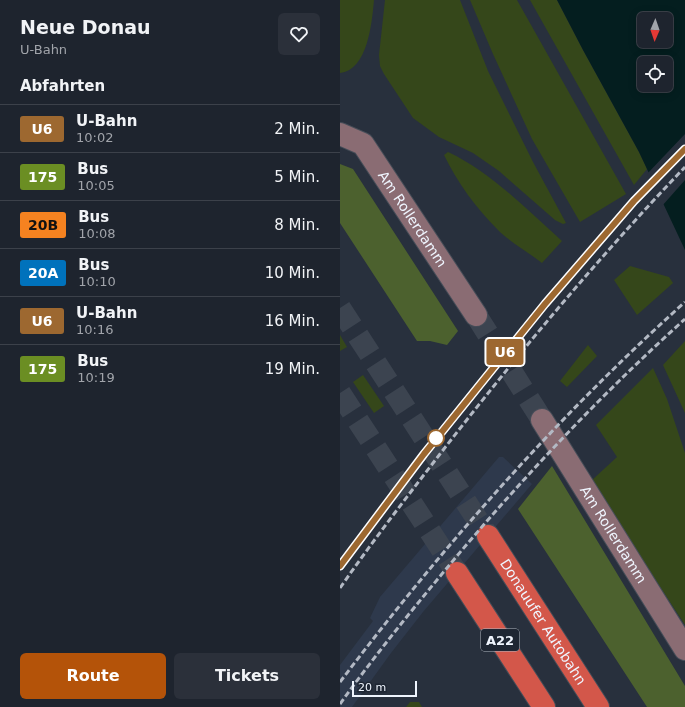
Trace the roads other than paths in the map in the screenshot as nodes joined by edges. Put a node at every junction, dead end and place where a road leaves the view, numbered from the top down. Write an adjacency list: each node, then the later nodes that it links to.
1 (340, 134): 2 (street, Am Rollerdamm)
2 (476, 315)
3 (542, 420): 6 (street, Am Rollerdamm)
4 (488, 536): 8 (highway, Donauufer Autobahn)
5 (457, 573): 7 (highway, A22)
6 (685, 650)
7 (544, 707)
8 (598, 707)

